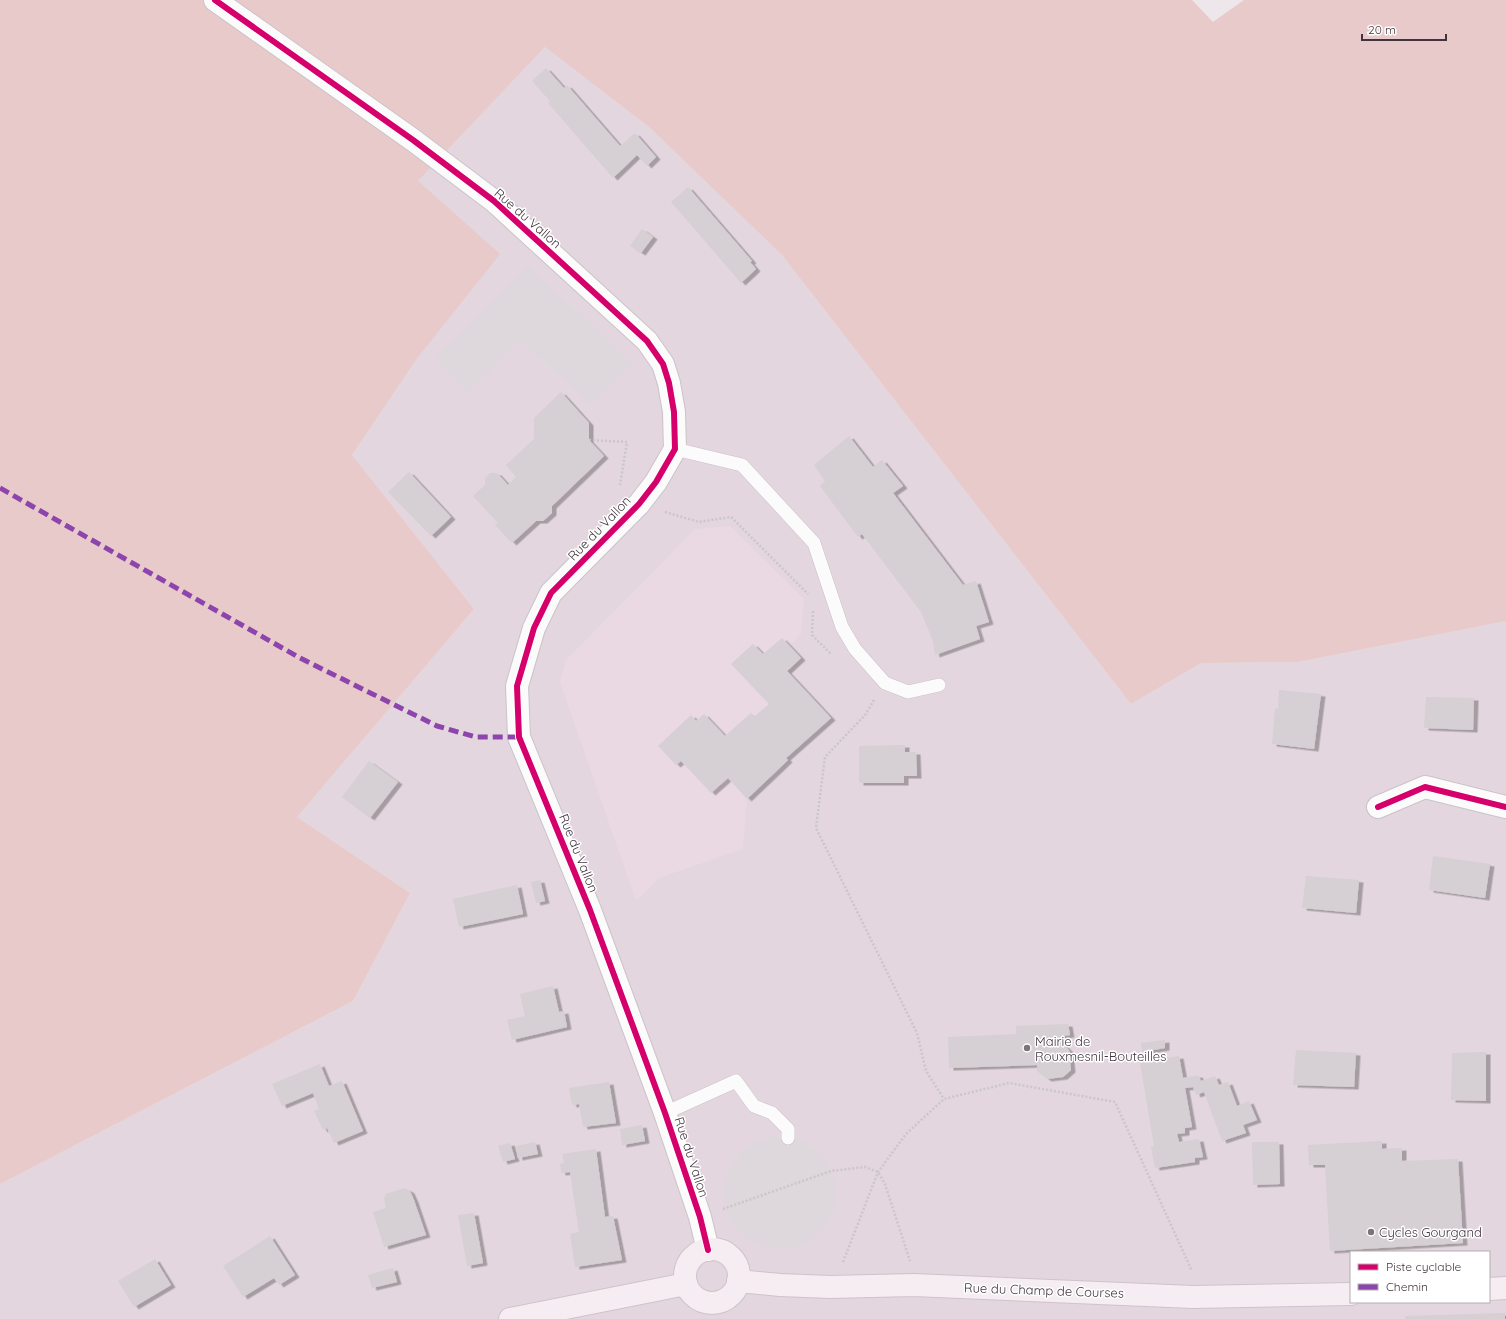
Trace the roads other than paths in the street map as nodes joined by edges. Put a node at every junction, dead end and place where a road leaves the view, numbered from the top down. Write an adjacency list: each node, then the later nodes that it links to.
1 (215, 0): 2 (street, Rue du Vallon)
2 (675, 449): 3 (lane); 6 (street, Rue du Vallon)
3 (939, 685)
4 (1378, 807): 5 (street)
5 (1506, 807)
6 (665, 1113): 7 (lane); 8 (street, Rue du Vallon)
7 (788, 1138)
8 (708, 1250): 9 (main road); 10 (main road)
9 (738, 1281): 10 (main road); 13 (main road, Rue du Champ de Courses)
10 (686, 1284): 14 (main road)
11 (1506, 1288): 12 (main road)
12 (1490, 1289)
13 (1350, 1294)
14 (522, 1317)

